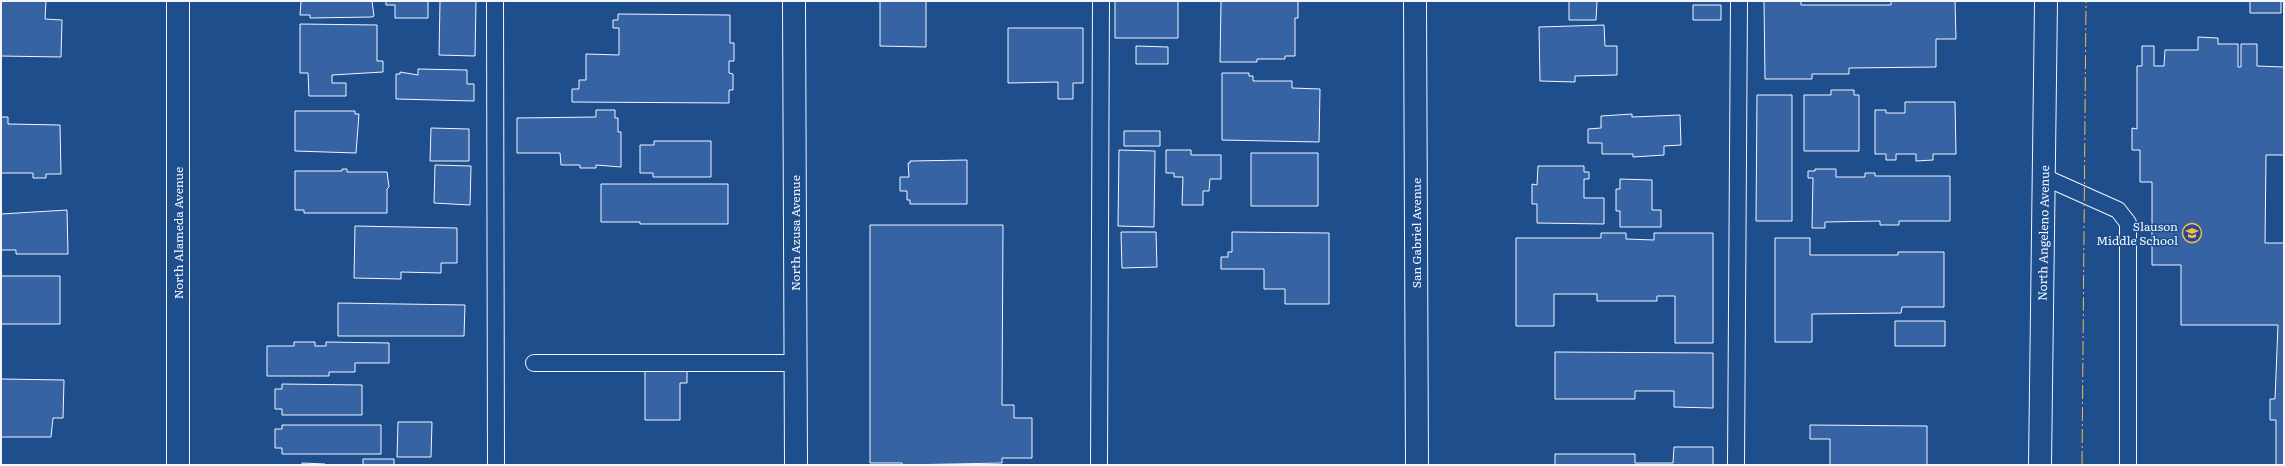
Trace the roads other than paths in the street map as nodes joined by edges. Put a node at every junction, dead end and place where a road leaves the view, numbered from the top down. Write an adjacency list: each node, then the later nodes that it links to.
1 (178, 1): 11 (street, North Alameda Avenue)
2 (495, 1): 12 (lane)
3 (794, 1): 10 (street, North Azusa Avenue)
4 (1101, 1): 14 (lane)
5 (1415, 1): 15 (street, San Gabriel Avenue)
6 (1738, 1): 16 (lane)
7 (2046, 1): 8 (street, North Angeleno Avenue)
8 (2044, 177): 17 (street, North Angeleno Avenue); 18 (lane)
9 (534, 363): 10 (lane)
10 (796, 363): 13 (street, North Azusa Avenue)
11 (178, 465)
12 (496, 465)
13 (796, 465)
14 (1099, 465)
15 (1417, 465)
16 (1736, 465)
17 (2040, 465)
18 (2128, 465)

